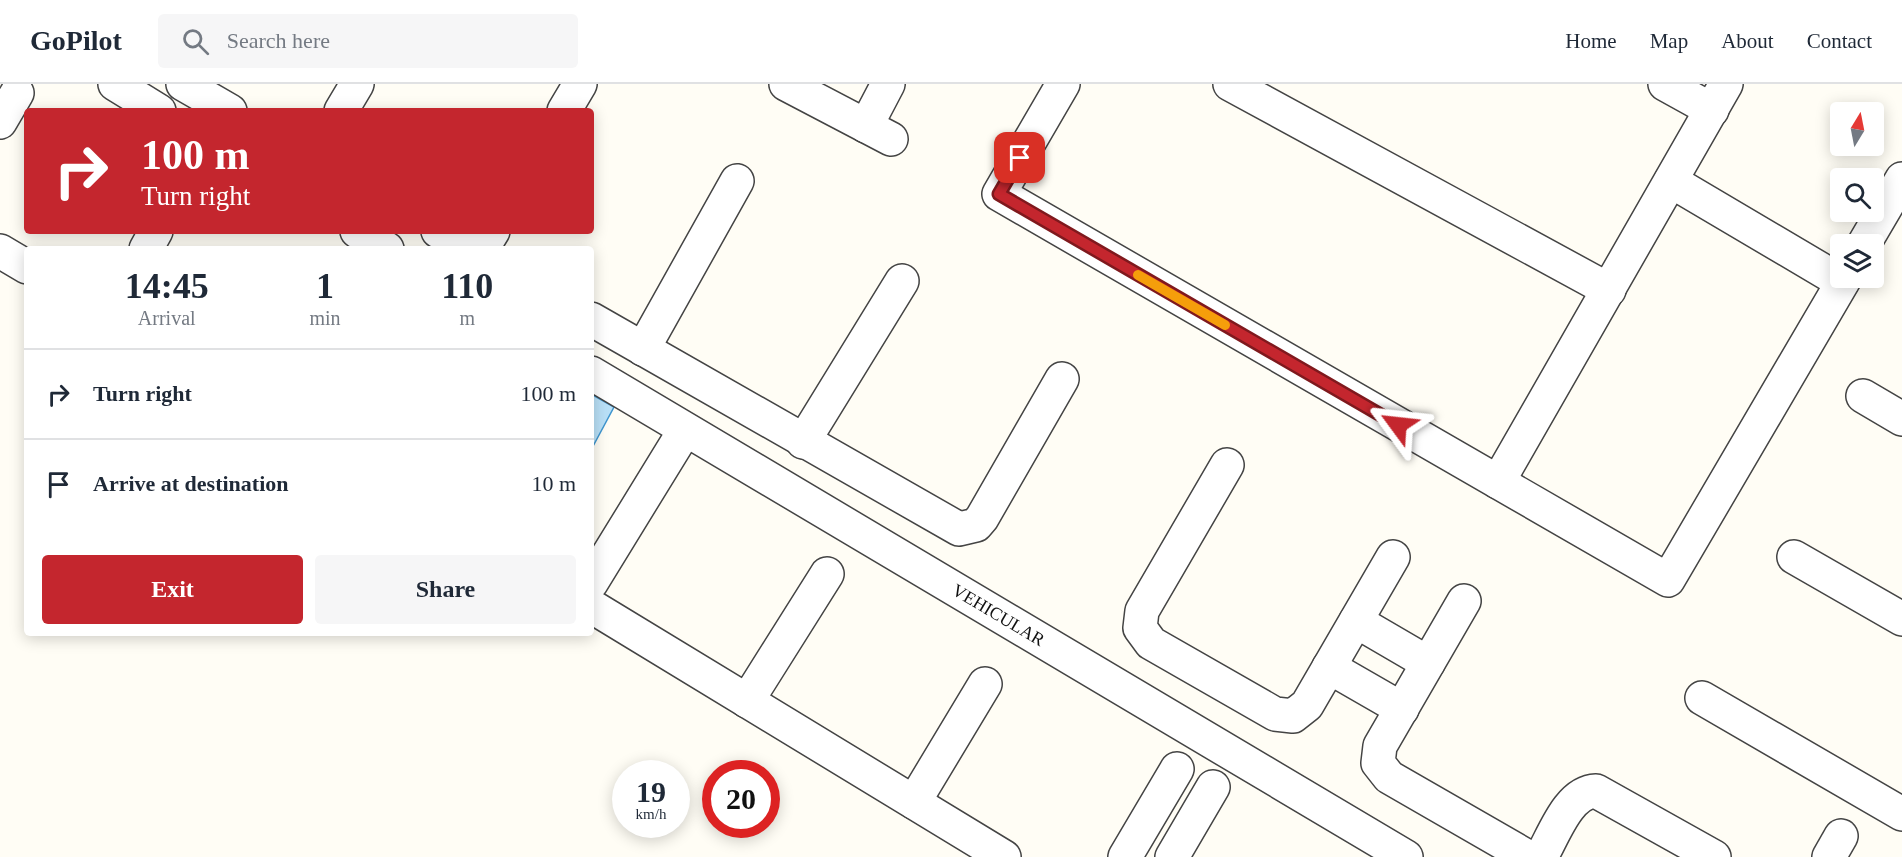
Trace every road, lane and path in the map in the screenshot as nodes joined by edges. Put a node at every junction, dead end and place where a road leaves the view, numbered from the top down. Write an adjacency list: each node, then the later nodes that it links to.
1 (115, 84): 12 (street)
2 (183, 84): 13 (street)
3 (357, 84): 14 (street)
4 (580, 84): 15 (street)
5 (786, 84): 6 (street)
6 (888, 84)
7 (1064, 84): 40 (street)
8 (1230, 84): 30 (street)
9 (1665, 84): 11 (street)
10 (17, 93): 16 (street)
11 (1719, 97): 19 (street)
12 (154, 108)
13 (225, 108)
14 (343, 108)
15 (566, 108)
16 (0, 122)
17 (1902, 179): 22 (street)
18 (737, 181): 32 (street)
19 (1671, 181): 27 (street); 30 (street)
20 (362, 234): 23 (street)
21 (443, 234): 24 (street)
22 (1870, 234)
23 (382, 246)
24 (464, 246)
25 (0, 251): 26 (street)
26 (24, 265)
27 (1830, 273)
28 (902, 281): 38 (street)
29 (1838, 288): 40 (street)
30 (1608, 290): 40 (street)
31 (594, 321): 32 (street)
32 (643, 349): 38 (street)
33 (594, 375): 37 (street, VEHICULAR)
34 (1062, 379): 38 (street)
35 (1863, 396): 36 (street)
36 (1902, 419)
37 (685, 430): 44 (street); 62 (street, VEHICULAR)
38 (803, 442)
39 (1227, 465): 50 (street)
40 (1498, 482)
41 (1393, 557): 48 (street)
42 (1794, 557): 47 (street)
43 (827, 574): 53 (street)
44 (594, 578)
45 (1464, 601): 49 (street)
46 (594, 608): 53 (street)
47 (1902, 619)
48 (1356, 621): 49 (street); 50 (street)
49 (1428, 663): 54 (street)
50 (1329, 667): 54 (street)
51 (985, 684): 57 (street)
52 (1702, 698): 58 (street)
53 (747, 700): 57 (street)
54 (1402, 709): 63 (street)
55 (1177, 769): 60 (street)
56 (1213, 787): 61 (street)
57 (914, 802): 59 (street)
58 (1902, 814)
59 (1004, 857)
60 (1125, 857)
61 (1172, 857)
62 (1406, 857)
63 (1528, 857)
64 (1541, 857): 65 (street)
65 (1714, 857)

